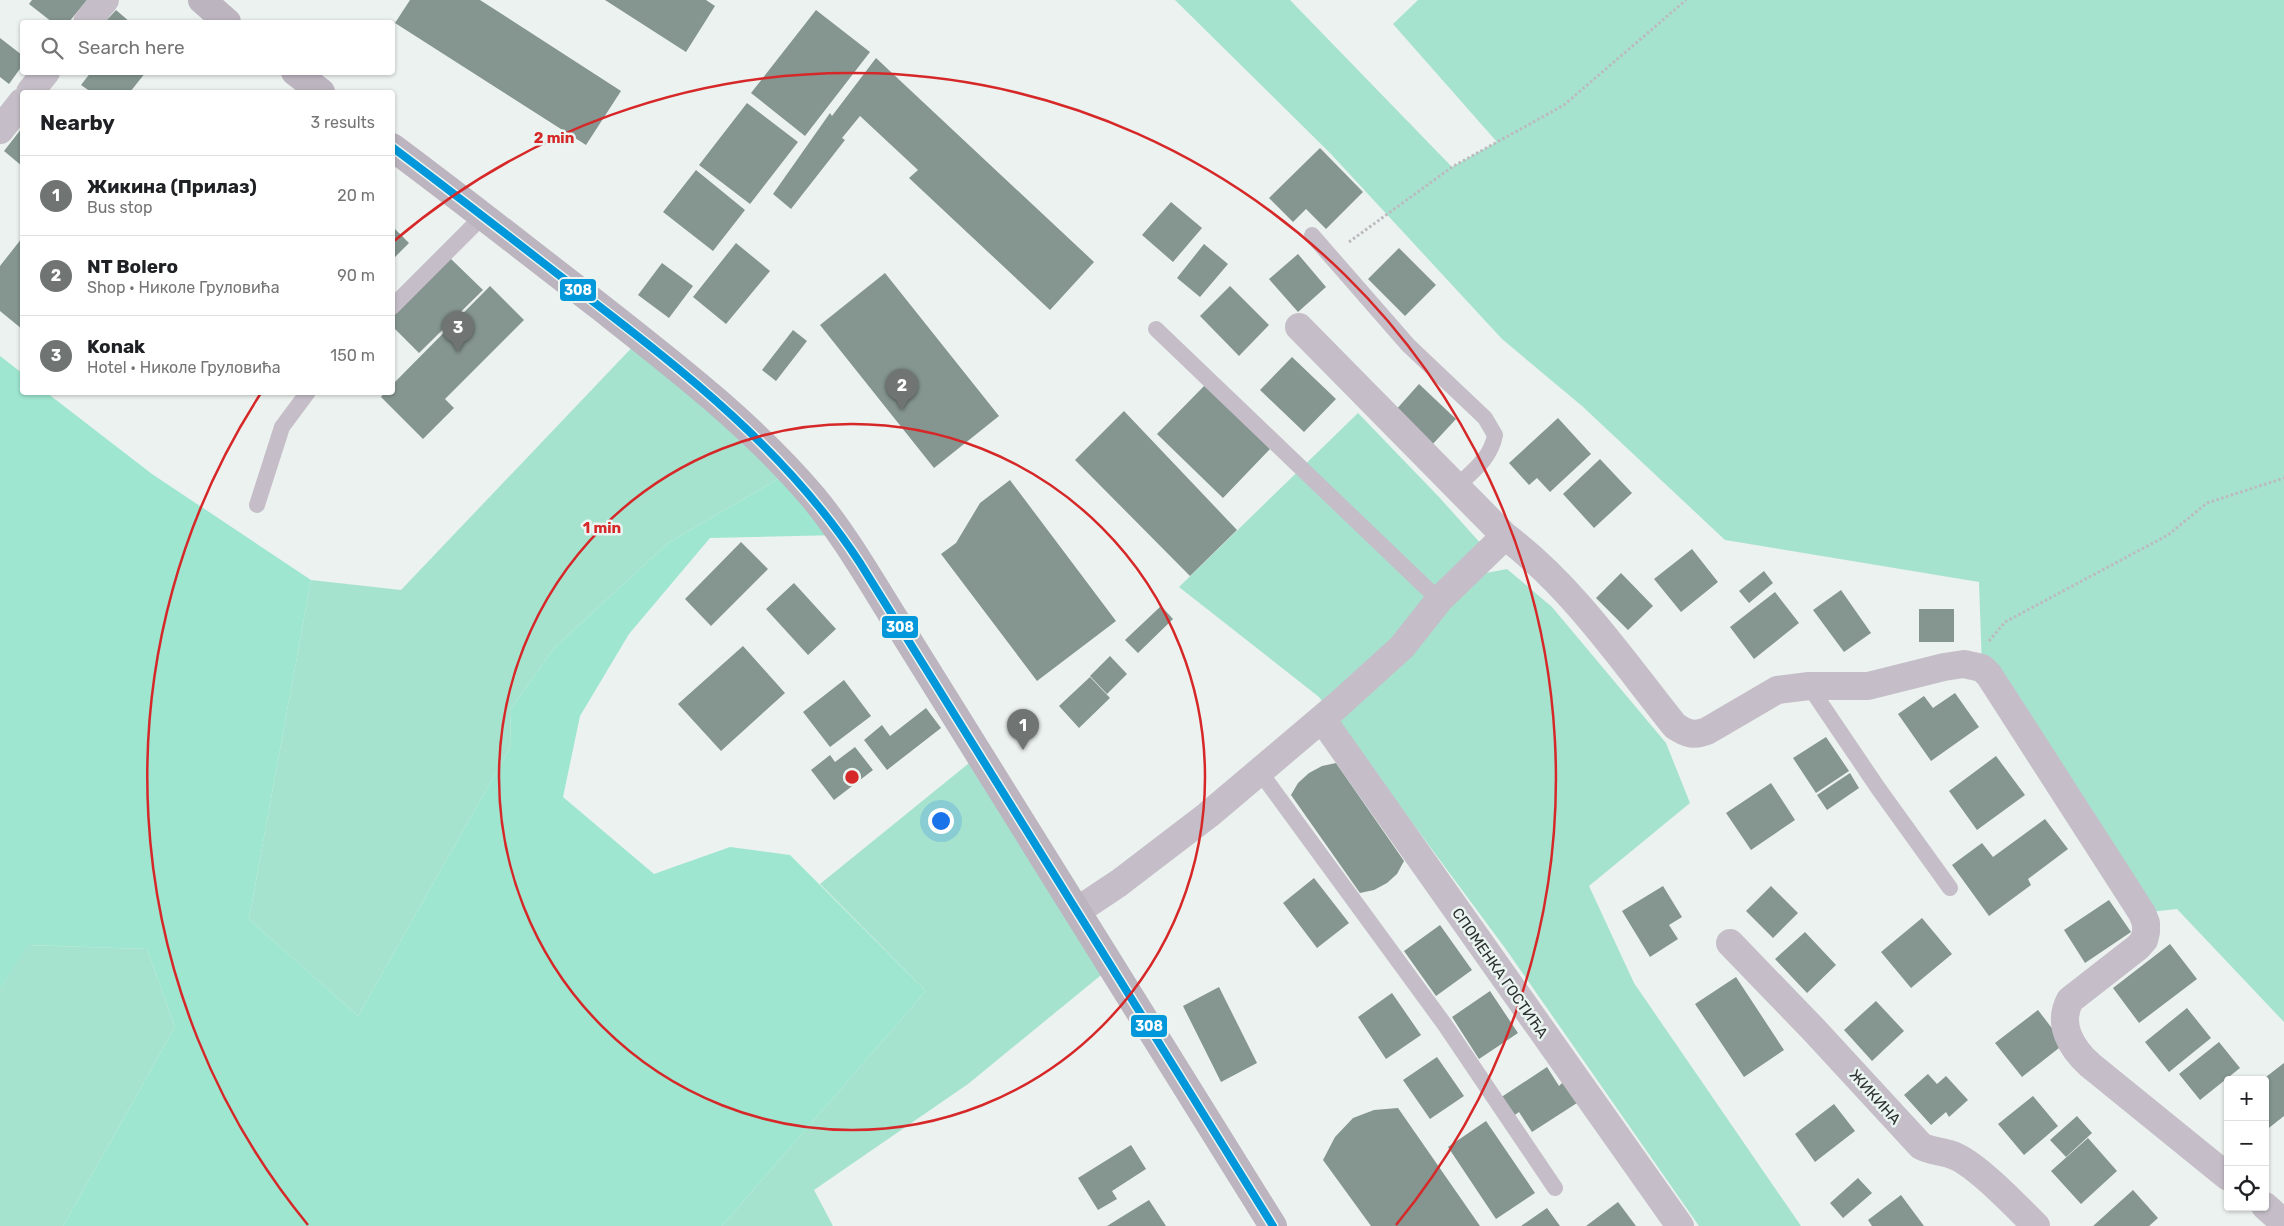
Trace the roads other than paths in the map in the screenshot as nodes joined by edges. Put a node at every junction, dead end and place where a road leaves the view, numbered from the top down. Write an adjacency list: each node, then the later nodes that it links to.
1 (105, 0): 3 (street)
2 (202, 0): 4 (street)
3 (89, 20)
4 (225, 20)
5 (44, 75): 7 (street)
6 (299, 75): 8 (street)
7 (32, 90)
8 (318, 90)
9 (20, 105): 10 (street)
10 (0, 130)
11 (395, 149): 12 (street)
12 (483, 216): 14 (lane); 26 (street)
13 (1312, 235): 18 (lane)
14 (395, 304)
15 (1299, 327): 18 (street)
16 (1156, 330): 21 (lane)
17 (306, 395): 19 (lane)
18 (1456, 487): 20 (street)
19 (257, 505)
20 (1505, 536): 21 (street); 22 (street)
21 (1439, 600): 23 (street)
22 (1809, 686): 25 (lane); 28 (street)
23 (1322, 719): 24 (street); 33 (street, СПОМЕНКА ГОСТИЋА)
24 (1260, 772): 26 (street); 29 (lane)
25 (1950, 888)
26 (1078, 911): 32 (street)
27 (1730, 943): 34 (street, ЖИКИНА)
28 (2224, 1174)
29 (1555, 1188)
30 (2269, 1210): 31 (street)
31 (2284, 1223)
32 (1273, 1226)
33 (1680, 1226)
34 (2036, 1226)

